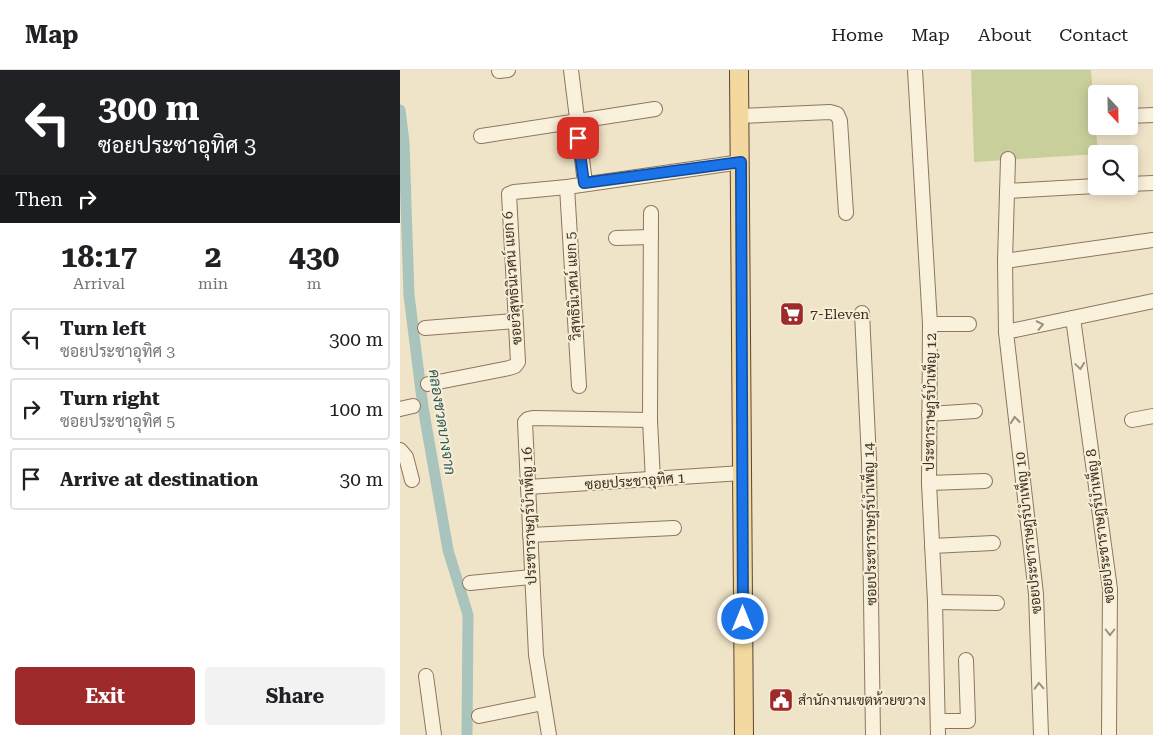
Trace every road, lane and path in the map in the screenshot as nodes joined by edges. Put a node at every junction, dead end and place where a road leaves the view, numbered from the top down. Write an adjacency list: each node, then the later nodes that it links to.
1 (571, 70): 8 (street)
2 (739, 70): 6 (main road)
3 (915, 70): 28 (street, ประชาราษฎร์บำเพ็ญ 12)
4 (655, 109): 8 (street)
5 (1153, 115): 7 (street)
6 (740, 116): 11 (main road); 19 (street)
7 (1138, 116)
8 (576, 123): 9 (street); 12 (street)
9 (481, 136)
10 (1008, 159): 17 (street, ซอยประชาราษฎร์บำเพ็ญ 10)
11 (741, 162): 12 (street); 40 (main road)
12 (584, 183): 16 (street)
13 (1153, 183): 14 (street)
14 (1138, 184)
15 (1088, 186): 17 (street)
16 (567, 187): 27 (street, ซอยวิสุทธินิเวศน์ แยก 6); 33 (street, วิสุทธินิเวศน์ แยก 5)
17 (1007, 191): 23 (street, ซอยประชาราษฎร์บำเพ็ญ 10)
18 (651, 213): 20 (street)
19 (846, 213)
20 (651, 237): 21 (street); 37 (street)
21 (616, 238)
22 (1153, 240): 23 (street)
23 (1004, 261): 31 (street, ซอยประชาราษฎร์บำเพ็ญ 10)
24 (1153, 301): 26 (street)
25 (862, 313): 62 (street, ซอยประชาราษฎร์บำเพ็ญ 14)
26 (1073, 318): 31 (street, one-way to 26); 64 (street, ซอยประชาราษฎร์บำเพ็ญ 8, one-way to 64)
27 (515, 322): 30 (street); 32 (street, ซอยวิสุทธินิเวศน์ แยก 6)
28 (930, 324): 29 (street); 35 (street, ประชาราษฎร์บำเพ็ญ 12)
29 (969, 324)
30 (426, 328)
31 (1006, 332): 63 (street, ซอยประชาราษฎร์บำเพ็ญ 10, one-way to 31)
32 (428, 384)
33 (579, 386)
34 (975, 411): 35 (street)
35 (930, 414): 44 (street, ประชาราษฎร์บำเพ็ญ 12)
36 (1153, 416): 38 (street)
37 (650, 420): 42 (street); 45 (street, ประชาราษฎร์บำเพ็ญ 16)
38 (1132, 420)
39 (400, 450): 41 (street)
40 (742, 473): 42 (street, ซอยประชาอุทิศ 1); 61 (main road)
41 (412, 480)
42 (653, 481): 45 (street, ซอยประชาอุทิศ 1)
43 (984, 481): 44 (street)
44 (929, 483): 49 (street, ประชาราษฎร์บำเพ็ญ 12)
45 (528, 488): 47 (street, ประชาราษฎร์บำเพ็ญ 16)
46 (674, 528): 47 (street)
47 (530, 535): 50 (street, ประชาราษฎร์บำเพ็ญ 16)
48 (993, 543): 49 (street)
49 (932, 546): 52 (street, ประชาราษฎร์บำเพ็ญ 12)
50 (531, 577): 51 (street); 56 (street, ประชาราษฎร์บำเพ็ญ 16)
51 (470, 583)
52 (935, 602): 53 (street); 58 (street, ประชาราษฎร์บำเพ็ญ 12)
53 (997, 604)
54 (966, 660): 58 (street)
55 (426, 676): 59 (street)
56 (543, 703): 57 (street); 60 (street, ประชาราษฎร์บำเพ็ญ 16)
57 (479, 716)
58 (938, 728)
59 (434, 735)
60 (549, 735)
61 (744, 735)
62 (873, 735)
63 (1041, 735)
64 (1109, 735)

